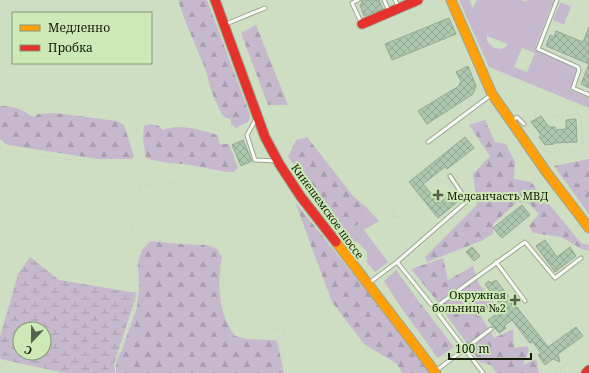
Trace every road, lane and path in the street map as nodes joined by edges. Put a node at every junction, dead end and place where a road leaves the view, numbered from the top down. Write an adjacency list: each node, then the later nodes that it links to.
1 (216, 0): 13 (main road, Кинешемское шоссе)
2 (358, 0): 12 (lane)
3 (384, 0): 10 (lane)
4 (418, 0): 8 (main road)
5 (451, 0): 16 (main road)
6 (557, 0): 11 (lane)
7 (562, 0): 11 (path)
8 (397, 4): 10 (main road)
9 (265, 8): 13 (lane)
10 (390, 12): 12 (main road)
11 (548, 21): 15 (lane)
12 (362, 24)
13 (224, 25): 18 (main road, Кинешемское шоссе)
14 (519, 40): 15 (path)
15 (538, 49): 17 (lane)
16 (492, 94): 19 (main road); 21 (lane)
17 (589, 95)
18 (257, 117): 23 (lane); 24 (main road, Кинешемское шоссе)
19 (510, 122): 20 (lane); 28 (main road)
20 (525, 124): 20 (path)
21 (428, 142)
22 (0, 150): 27 (path)
23 (255, 160): 24 (lane); 27 (path)
24 (278, 161): 36 (main road, Кинешемское шоссе)
25 (450, 176): 34 (lane)
26 (589, 178): 28 (path)
27 (140, 186): 45 (path); 46 (path)
28 (559, 189): 32 (main road)
29 (420, 195): 30 (path)
30 (415, 199): 31 (path); 31 (path)
31 (393, 216): 34 (path)
32 (589, 228)
33 (581, 258): 35 (lane)
34 (397, 262): 36 (lane); 38 (lane)
35 (496, 262): 37 (lane); 38 (lane)
36 (368, 284): 44 (main road, Кинешемское шоссе)
37 (525, 301)
38 (434, 308): 41 (lane)
39 (491, 329): 41 (lane)
40 (589, 345): 42 (path)
41 (465, 349): 44 (lane); 47 (lane)
42 (563, 367): 48 (path); 49 (path)
43 (589, 370): 50 (main road)
44 (436, 372)
45 (113, 373)
46 (281, 373)
47 (483, 373)
48 (556, 373)
49 (566, 373)
50 (586, 373)

